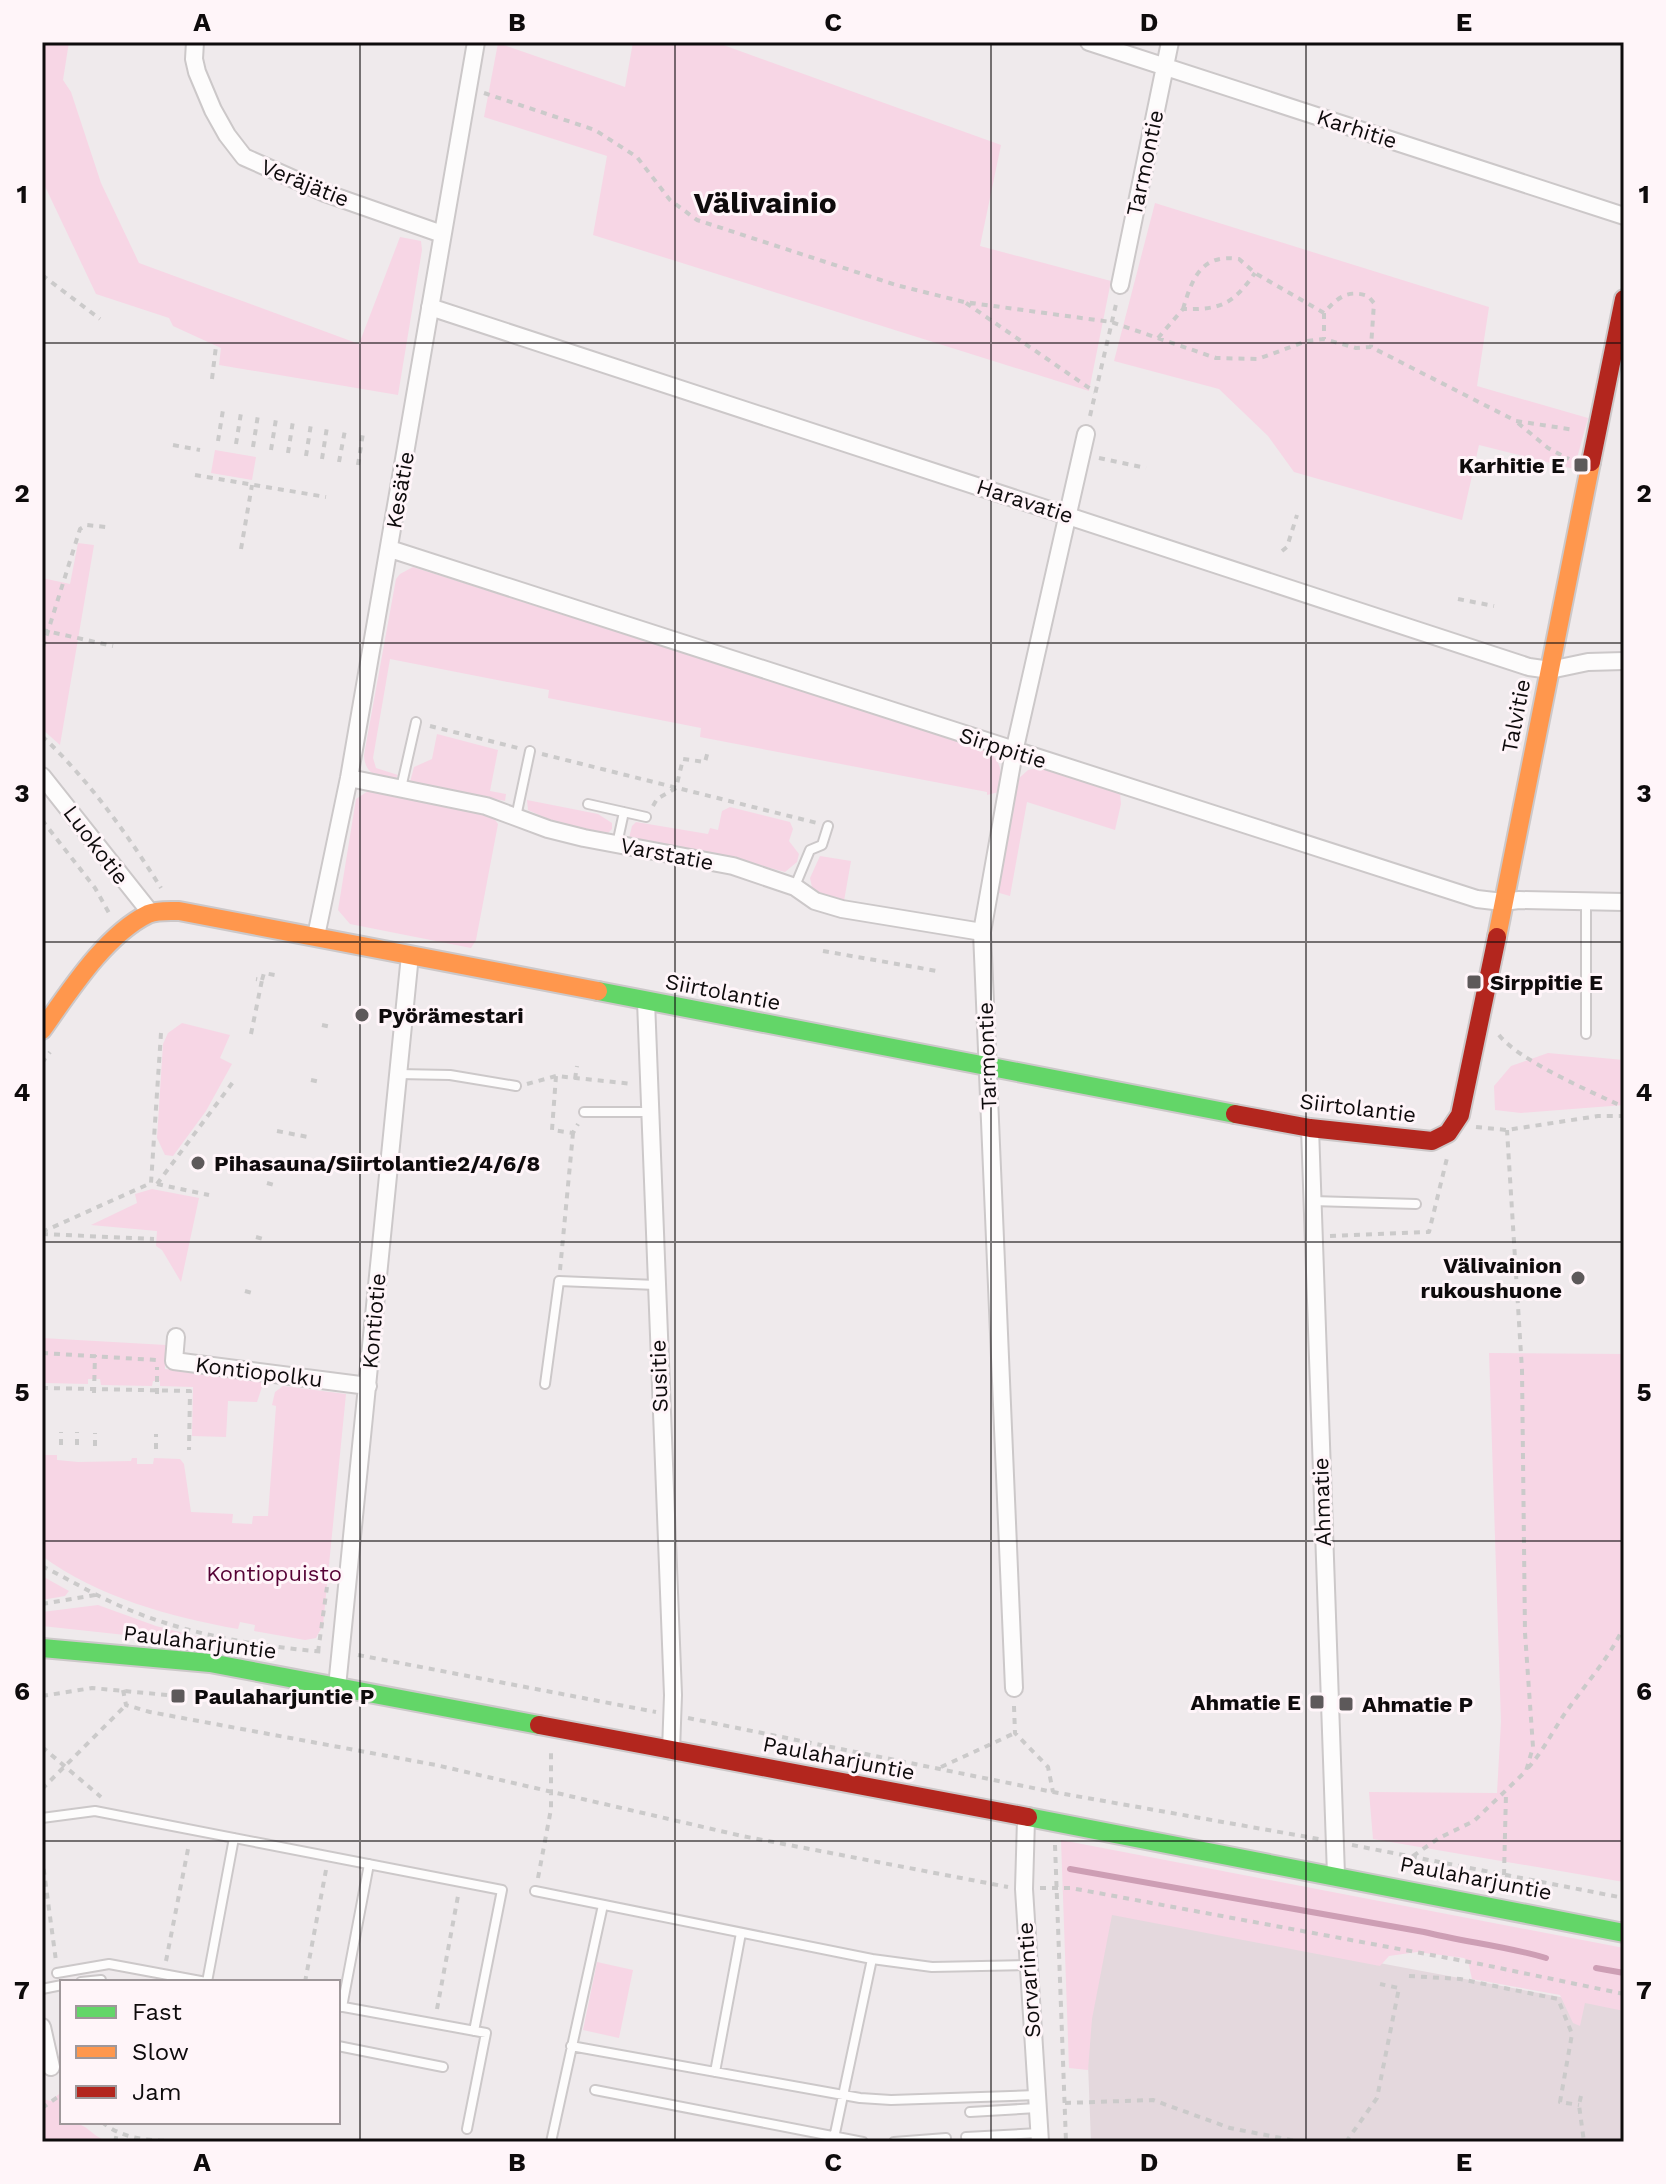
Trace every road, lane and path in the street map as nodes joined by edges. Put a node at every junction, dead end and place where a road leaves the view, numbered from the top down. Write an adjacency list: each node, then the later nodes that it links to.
1 (195, 42): 8 (street, Veräjätie)
2 (476, 42): 6 (street, Kesätie)
3 (1089, 42): 5 (street, Karhitie)
4 (1170, 42): 5 (street, Tarmontie)
5 (1165, 68): 7 (street, Karhitie); 11 (street, Tarmontie)
6 (468, 90): 8 (street, Kesätie); 13 (path)
7 (1624, 216)
8 (442, 234): 14 (street, Kesätie)
9 (1255, 273): 15 (path); 15 (path); 16 (path)
10 (42, 275): 17 (path)
11 (1120, 285): 18 (path)
12 (1624, 299): 23 (street, Talvitie)
13 (964, 302): 18 (path); 25 (path)
14 (430, 307): 55 (street, Haravatie); 59 (street, Kesätie)
15 (1183, 309): 19 (path)
16 (1324, 313): 20 (path); 22 (path)
17 (100, 319)
18 (1111, 322): 19 (path); 25 (path)
19 (1158, 338): 20 (path)
20 (1324, 339): 22 (path)
21 (216, 346): 24 (path)
22 (1371, 347): 31 (path)
23 (1616, 377): 34 (street, Talvitie)
24 (212, 379)
25 (1095, 392): 37 (path)
26 (223, 410): 38 (path)
27 (241, 413): 39 (path)
28 (258, 415): 41 (path)
29 (276, 419): 43 (path)
30 (293, 421): 44 (path)
31 (1516, 421): 34 (path); 51 (path)
32 (311, 424): 46 (path)
33 (327, 427): 47 (path)
34 (1599, 429): 51 (street, Talvitie)
35 (345, 430): 48 (path)
36 (363, 433): 49 (path)
37 (1086, 434): 45 (street, Tarmontie)
38 (218, 441)
39 (236, 444)
40 (173, 445): 42 (path)
41 (253, 447)
42 (200, 450)
43 (271, 450)
44 (288, 453)
45 (1081, 455): 50 (path); 55 (street, Tarmontie)
46 (306, 456)
47 (322, 459)
48 (339, 462)
49 (358, 465)
50 (1146, 468)
51 (1591, 468): 68 (street, Talvitie)
52 (195, 475): 53 (path)
53 (252, 485): 54 (path); 58 (path)
54 (326, 497)
55 (1067, 515): 68 (street, Haravatie); 73 (street, Tarmontie)
56 (1297, 515): 60 (path)
57 (106, 527): 63 (path)
58 (241, 549)
59 (390, 549): 73 (street, Sirppitie); 75 (street, Kesätie)
60 (1282, 551)
61 (1458, 599): 62 (path)
62 (1494, 606)
63 (45, 632): 64 (path); 65 (path)
64 (43, 646): 66 (path)
65 (113, 646)
66 (42, 655)
67 (1624, 661): 68 (street, Haravatie)
68 (1550, 670): 87 (street, Talvitie)
69 (416, 722): 71 (path); 76 (lane)
70 (42, 736): 86 (path)
71 (530, 751): 77 (path); 80 (lane)
72 (708, 751): 77 (path)
73 (1014, 752): 87 (street, Sirppitie); 92 (street, Tarmontie)
74 (42, 776): 90 (street, Luokotie)
75 (349, 778): 76 (street, Varstatie); 93 (street, Kesätie)
76 (401, 788): 80 (street, Varstatie)
77 (676, 788): 81 (path); 83 (path)
78 (588, 804): 79 (lane)
79 (624, 812): 81 (lane); 84 (lane)
80 (516, 817): 84 (street, Varstatie)
81 (646, 817)
82 (42, 820): 91 (path)
83 (828, 826): 85 (lane)
84 (617, 844): 85 (street, Varstatie)
85 (795, 887): 92 (street, Varstatie)
86 (162, 890)
87 (1503, 902): 88 (street, Sirppitie); 99 (street, Talvitie)
88 (1586, 902): 89 (street, Sirppitie); 105 (lane)
89 (1624, 902)
90 (150, 912): 93 (street, Siirtolantie); 102 (street)
91 (109, 913)
92 (982, 932): 109 (street, Tarmontie)
93 (316, 936): 95 (street, Siirtolantie)
94 (823, 951): 96 (path)
95 (410, 955): 98 (street, Siirtolantie); 110 (street, Kontiotie)
96 (937, 971)
97 (275, 975): 104 (path)
98 (646, 1001): 109 (street, Siirtolantie); 117 (street, Susitie)
99 (1481, 1015): 118 (path); 123 (street, Talvitie)
100 (322, 1025): 101 (path)
101 (331, 1027)
102 (42, 1030)
103 (161, 1033): 129 (path)
104 (251, 1034)
105 (1586, 1034)
106 (51, 1050): 107 (path)
107 (42, 1063)
108 (577, 1066): 112 (path)
109 (987, 1067): 122 (street, Siirtolantie); 165 (street, Tarmontie)
110 (397, 1074): 116 (lane); 145 (street, Kontiotie)
111 (556, 1076): 112 (path); 116 (path); 126 (path)
112 (575, 1079): 117 (path)
113 (311, 1080): 115 (path)
114 (233, 1082): 129 (path)
115 (320, 1082)
116 (516, 1086)
117 (647, 1086): 120 (street, Susitie)
118 (1624, 1107)
119 (584, 1112): 120 (lane); 126 (path)
120 (648, 1112): 139 (street, Susitie)
121 (1624, 1116): 124 (path)
122 (1310, 1128): 123 (street, Siirtolantie); 132 (street, Ahmatie)
123 (1451, 1130): 124 (path)
124 (1507, 1130): 177 (path)
125 (277, 1131): 127 (path)
126 (573, 1133): 138 (path)
127 (308, 1137)
128 (267, 1183): 130 (path)
129 (154, 1184): 131 (path); 134 (path)
130 (274, 1185)
131 (209, 1195)
132 (1311, 1201): 133 (lane); 188 (street, Ahmatie)
133 (1416, 1204)
134 (42, 1233): 136 (path)
135 (256, 1237): 137 (path)
136 (154, 1239)
137 (263, 1239)
138 (559, 1281): 139 (lane); 144 (lane)
139 (656, 1285): 170 (street, Susitie)
140 (176, 1337): 143 (street, Kontiopolku)
141 (42, 1353): 142 (path)
142 (95, 1355): 143 (path); 147 (path)
143 (166, 1361): 145 (street, Kontiopolku); 148 (path)
144 (545, 1384)
145 (368, 1386): 163 (street, Kontiotie)
146 (42, 1388): 147 (path)
147 (94, 1391): 148 (path)
148 (157, 1392): 157 (path)
149 (61, 1432): 153 (path)
150 (77, 1432): 154 (path)
151 (95, 1433): 155 (path)
152 (156, 1434): 156 (path)
153 (61, 1445)
154 (77, 1445)
155 (95, 1446)
156 (156, 1449)
157 (189, 1450)
158 (42, 1566): 159 (path)
159 (97, 1594): 160 (path); 163 (path)
160 (42, 1604)
161 (1624, 1626): 177 (path)
162 (42, 1648): 164 (street, Paulaharjuntie)
163 (340, 1654): 164 (street, Kontiotie); 170 (path)
164 (337, 1687): 171 (street, Paulaharjuntie)
165 (1014, 1688): 172 (path)
166 (123, 1690): 167 (path); 168 (path); 169 (path)
167 (42, 1696)
168 (178, 1696)
169 (126, 1705): 175 (path); 181 (path)
170 (673, 1715): 174 (street, Susitie); 176 (path)
171 (551, 1726): 174 (street, Paulaharjuntie); 181 (path)
172 (1015, 1733): 176 (path); 180 (path)
173 (42, 1747): 175 (path)
174 (671, 1751): 184 (street, Paulaharjuntie)
175 (64, 1766): 178 (path); 182 (path)
176 (940, 1768): 180 (path)
177 (1527, 1770): 179 (path)
178 (42, 1789)
179 (1506, 1790): 191 (path); 194 (path)
180 (1053, 1792): 188 (path)
181 (551, 1793): 197 (path); 198 (path)
182 (124, 1816): 183 (lane); 186 (lane)
183 (42, 1818)
184 (1026, 1819): 185 (street, Paulaharjuntie); 197 (street, Sorvarintie)
185 (1053, 1824): 193 (street, Paulaharjuntie); 196 (path)
186 (192, 1830): 187 (lane); 206 (path)
187 (234, 1838): 189 (lane); 209 (lane)
188 (1333, 1840): 191 (path); 193 (street, Ahmatie)
189 (328, 1856): 192 (lane); 210 (path)
190 (42, 1857): 205 (path)
191 (1411, 1857): 194 (path)
192 (369, 1864): 195 (lane); 213 (lane)
193 (1336, 1875): 202 (street, Paulaharjuntie)
194 (1504, 1875): 199 (path)
195 (461, 1882): 214 (path); 216 (lane)
196 (1057, 1887): 197 (path); 212 (path); 227 (path)
197 (1024, 1889): 204 (street, Sorvarintie)
198 (535, 1891): 200 (lane)
199 (1624, 1898)
200 (603, 1905): 201 (lane); 218 (lane)
201 (741, 1933): 203 (lane); 221 (lane)
202 (1624, 1933)
203 (872, 1959): 204 (lane); 224 (lane)
204 (1029, 1965): 226 (street, Sorvarintie)
205 (57, 1973): 206 (lane)
206 (163, 1975): 208 (lane)
207 (1409, 1976): 228 (path)
208 (194, 1980)
209 (207, 1980)
210 (305, 1980)
211 (1380, 1984): 245 (path)
212 (1624, 1994)
213 (340, 2007): 214 (lane)
214 (434, 2024): 216 (lane)
215 (42, 2027): 220 (street)
216 (474, 2031): 232 (lane)
217 (340, 2046): 219 (lane)
218 (571, 2046): 221 (lane); 240 (lane)
219 (443, 2067)
220 (46, 2068)
221 (715, 2072): 224 (lane)
222 (595, 2090): 235 (lane)
223 (60, 2095): 229 (path)
224 (843, 2095): 226 (lane); 235 (lane)
225 (1581, 2096): 228 (path)
226 (1037, 2102): 230 (lane); 237 (street, Sorvarintie)
227 (1065, 2103): 243 (path); 244 (path)
228 (1579, 2105): 246 (path)
229 (42, 2108)
230 (970, 2112)
231 (105, 2124): 233 (path)
232 (467, 2129)
233 (117, 2133): 238 (path); 239 (path)
234 (966, 2137): 237 (lane)
235 (834, 2138): 241 (lane)
236 (946, 2138): 242 (lane)
237 (1039, 2138)
238 (115, 2142)
239 (197, 2142)
240 (551, 2142)
241 (863, 2142)
242 (894, 2142)
243 (1066, 2142)
244 (1301, 2142)
245 (1346, 2142)
246 (1584, 2142)

